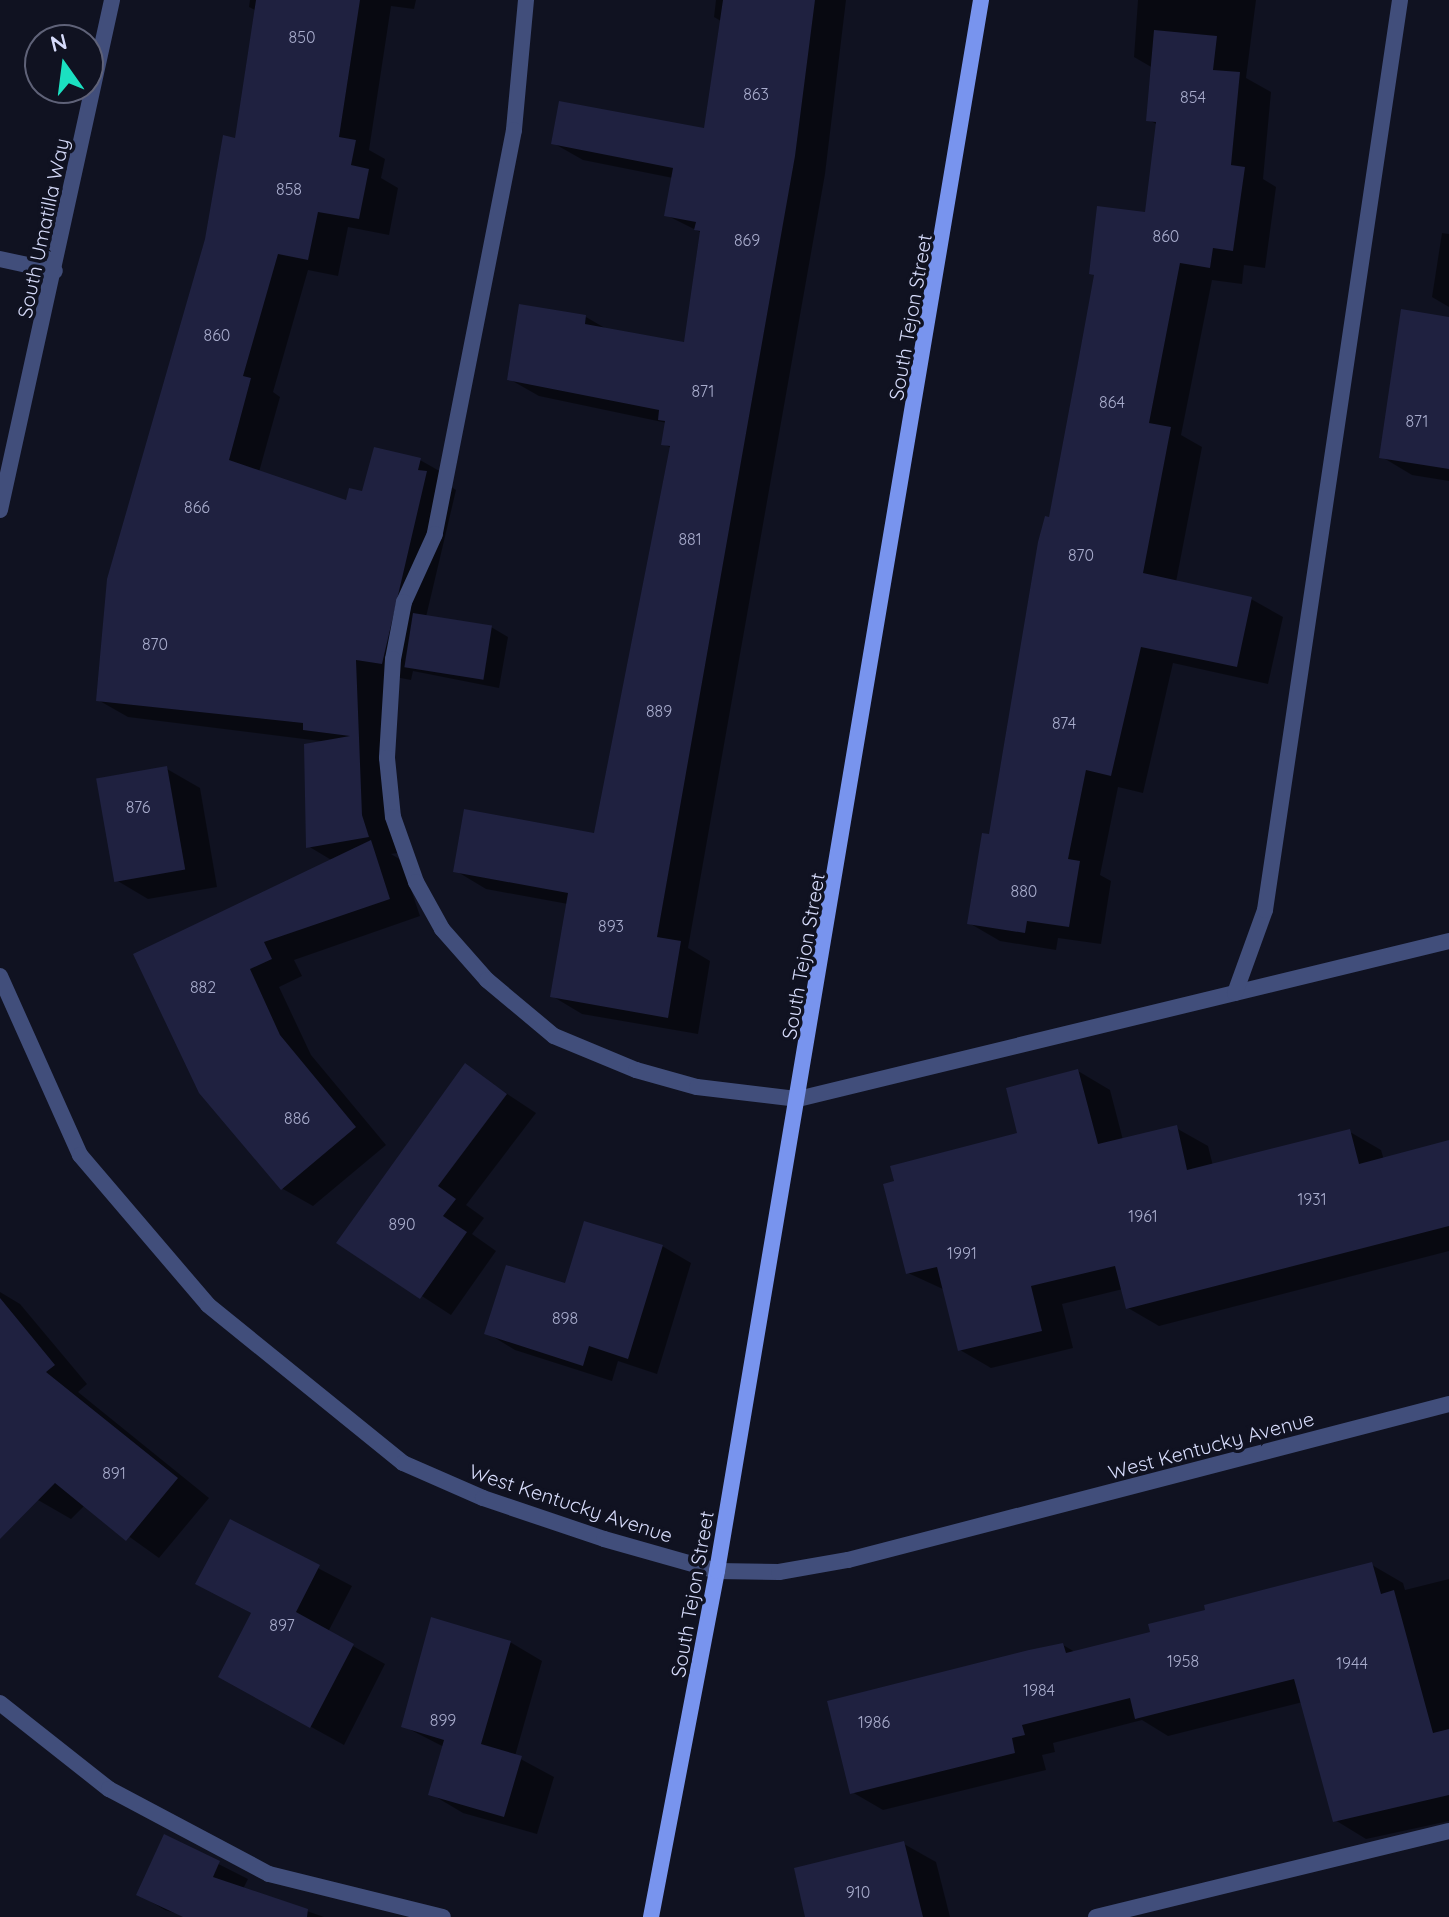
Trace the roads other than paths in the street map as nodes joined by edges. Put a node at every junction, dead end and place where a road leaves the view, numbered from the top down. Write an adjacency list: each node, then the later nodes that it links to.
1 (112, 0): 6 (street, South Umatilla Way)
2 (526, 0): 11 (street)
3 (981, 0): 11 (street, South Tejon Street)
4 (1400, 0): 10 (street)
5 (0, 259): 6 (street)
6 (55, 271): 7 (street, South Umatilla Way)
7 (0, 510)
8 (1449, 941): 10 (street)
9 (0, 976): 13 (street, West Kentucky Avenue)
10 (1235, 993): 11 (street)
11 (798, 1099): 13 (street, South Tejon Street)
12 (1449, 1404): 13 (street, West Kentucky Avenue)
13 (717, 1571): 17 (street, South Tejon Street)
14 (0, 1703): 16 (street)
15 (1449, 1831): 18 (street)
16 (443, 1917)
17 (651, 1917)
18 (1096, 1917)

